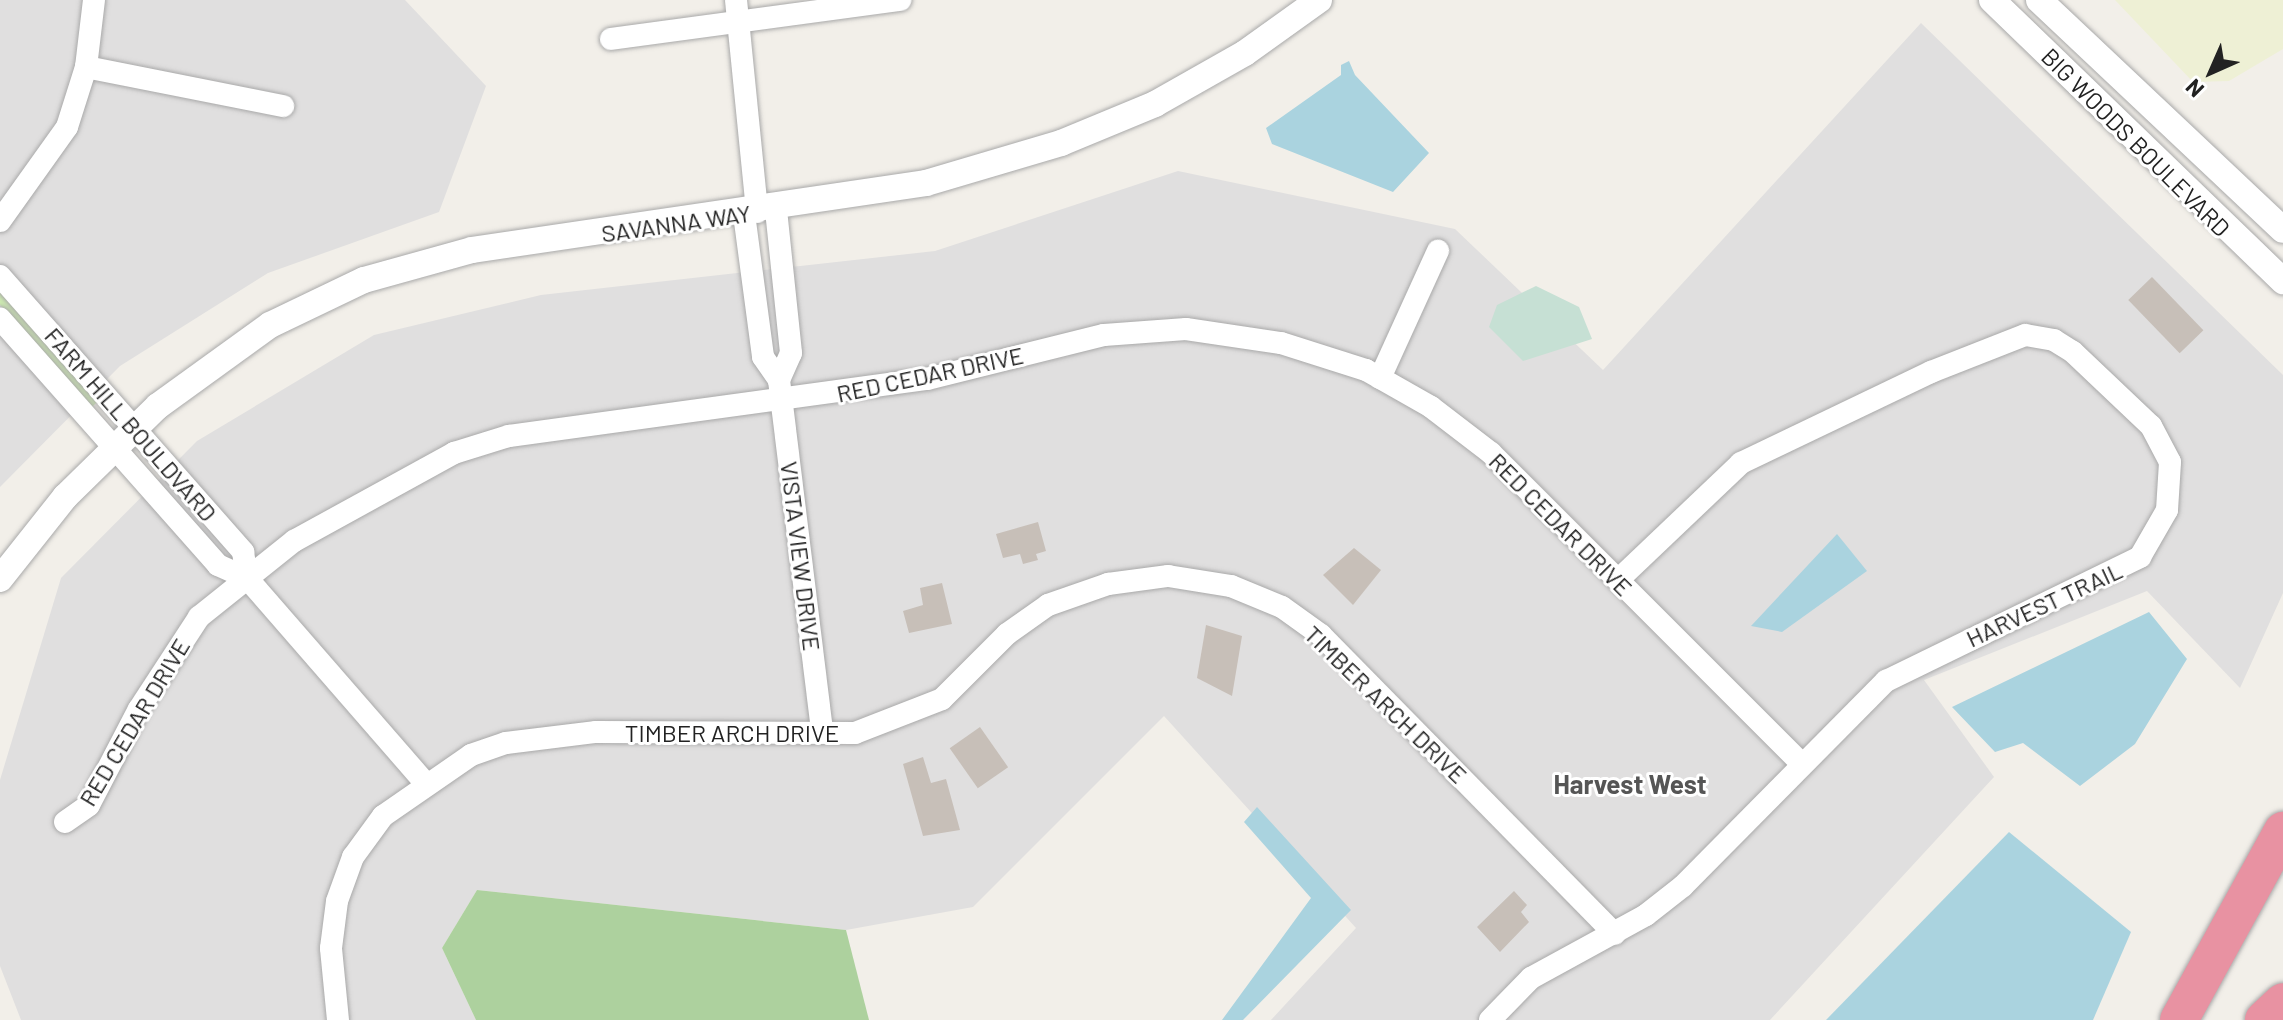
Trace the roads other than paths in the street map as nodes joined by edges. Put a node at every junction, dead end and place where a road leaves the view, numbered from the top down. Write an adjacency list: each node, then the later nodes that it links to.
1 (94, 0): 8 (street)
2 (900, 0): 6 (street)
3 (1319, 0): 10 (street, SAVANNA WAY)
4 (1992, 0): 15 (street, BIG WOODS BOULEVARD)
5 (2039, 0): 12 (street, BIG WOODS BOULEVARD)
6 (737, 11): 7 (street); 10 (street, VISTA VIEW DRIVE)
7 (611, 39)
8 (86, 67): 9 (street); 11 (street)
9 (283, 106)
10 (759, 212): 18 (street, VISTA VIEW DRIVE); 18 (street, VISTA VIEW DRIVE); 20 (street, SAVANNA WAY)
11 (0, 221)
12 (2283, 230)
13 (1438, 251): 17 (street)
14 (0, 276): 20 (street, FARM HILL BOULDVARD)
15 (2283, 281)
16 (0, 319): 20 (street, FARM HILL BOULDVARD)
17 (1380, 378): 19 (street, RED CEDAR DRIVE); 23 (street, RED CEDAR DRIVE)
18 (779, 380): 19 (street, VISTA VIEW DRIVE)
19 (782, 403): 21 (street, RED CEDAR DRIVE); 24 (street, VISTA VIEW DRIVE)
20 (128, 439): 21 (street, FARM HILL BOULDVARD); 22 (street, SAVANNA WAY)
21 (247, 578): 26 (street, FARM HILL BOULDVARD); 27 (street, RED CEDAR DRIVE)
22 (0, 579)
23 (1618, 580): 25 (street, RED CEDAR DRIVE); 25 (street, HARVEST TRAIL)
24 (822, 732): 26 (street, TIMBER ARCH DRIVE); 29 (street, TIMBER ARCH DRIVE)
25 (1802, 764): 29 (street, HARVEST TRAIL)
26 (426, 784): 31 (street, TIMBER ARCH DRIVE)
27 (65, 822)
28 (2283, 831): 33 (highway)
29 (1615, 934): 32 (street, HARVEST TRAIL)
30 (2283, 1002): 34 (highway)
31 (338, 1020)
32 (1490, 1020)
33 (2179, 1020)
34 (2264, 1020)

